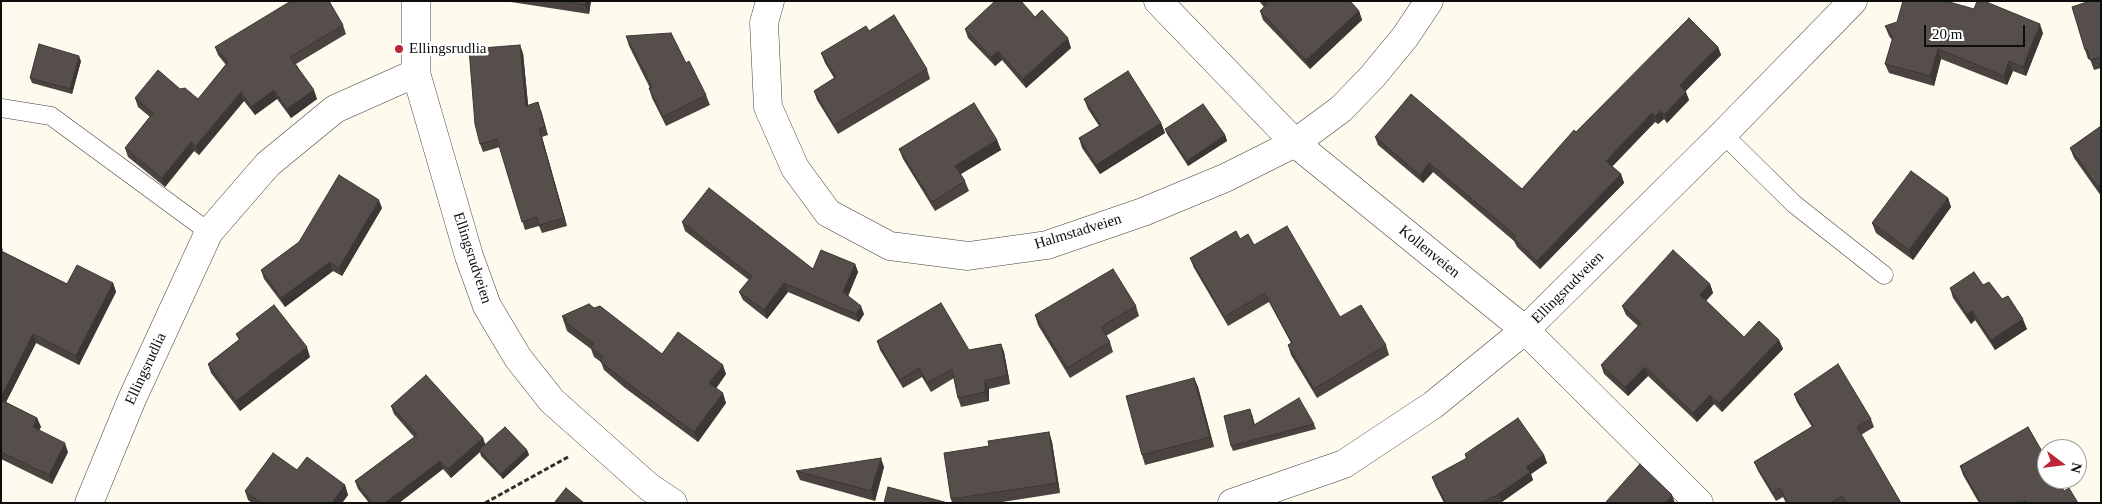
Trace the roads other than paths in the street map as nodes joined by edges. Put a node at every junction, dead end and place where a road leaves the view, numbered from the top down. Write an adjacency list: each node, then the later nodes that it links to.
1 (416, 1): 6 (street, Ellingsrudveien)
2 (770, 1): 9 (street, Halmstadveien)
3 (1158, 1): 9 (street, Kollenveien)
4 (1429, 1): 9 (street, Halmstadveien)
5 (1853, 1): 8 (street, Ellingsrudveien)
6 (416, 73): 10 (street, Ellingsrudlia); 14 (street, Ellingsrudveien)
7 (1, 108): 10 (lane)
8 (1724, 134): 11 (lane); 12 (street, Ellingsrudveien)
9 (1295, 143): 12 (street, Kollenveien)
10 (209, 232): 13 (street, Ellingsrudlia)
11 (1884, 275)
12 (1525, 330): 15 (street, Ellingsrudveien); 16 (street, Kollenveien)
13 (88, 503)
14 (673, 503)
15 (1232, 503)
16 (1699, 503)

